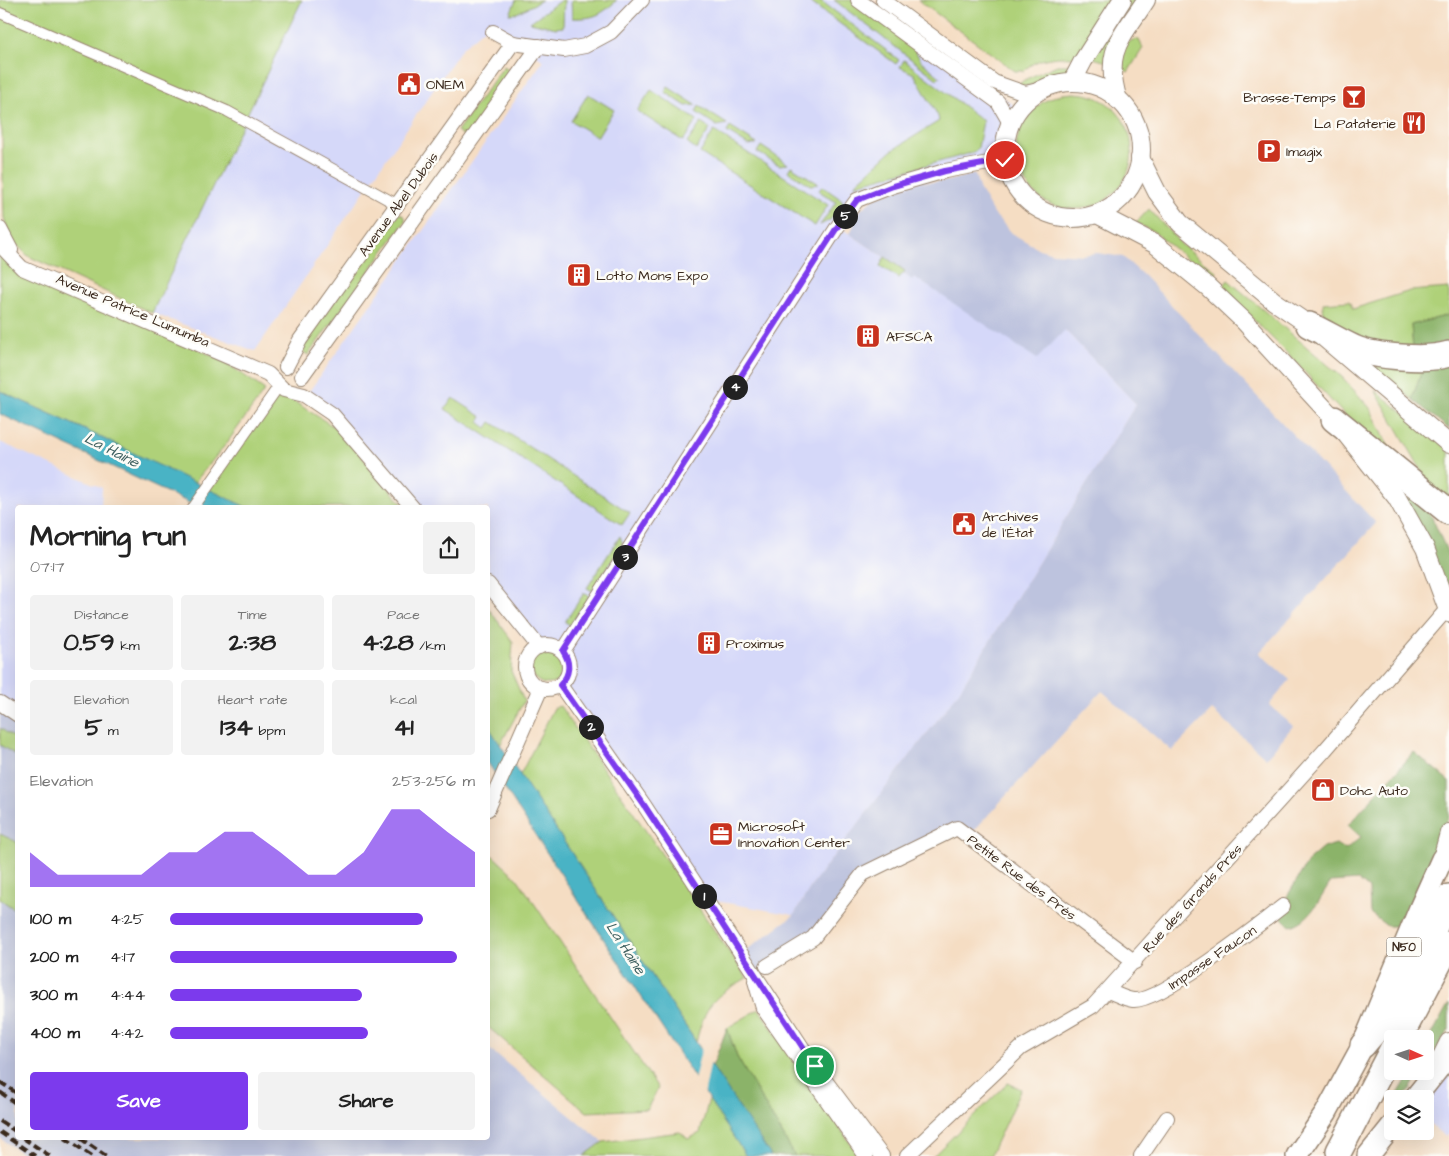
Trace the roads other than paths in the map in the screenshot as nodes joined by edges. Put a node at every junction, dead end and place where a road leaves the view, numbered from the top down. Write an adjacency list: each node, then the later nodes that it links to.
1 (642, 0): 9 (street)
2 (858, 0): 13 (street)
3 (883, 0): 11 (street)
4 (1122, 0): 10 (street)
5 (1146, 0): 12 (street)
6 (0, 13): 16 (street)
7 (493, 32): 8 (street)
8 (513, 43): 9 (street); 16 (street, Avenue Abel Dubois)
9 (539, 46): 23 (street, Avenue Abel Dubois)
10 (1072, 82): 11 (street); 12 (street)
11 (1043, 89): 13 (street)
12 (1118, 100): 14 (street)
13 (1010, 122): 15 (street)
14 (1140, 158): 17 (street); 20 (street)
15 (1005, 160): 17 (street); 36 (street)
16 (398, 205): 22 (street, Avenue Abel Dubois)
17 (1097, 214): 26 (street)
18 (0, 229): 22 (street, Avenue Patrice Lumumba)
19 (0, 245): 24 (street, Avenue Patrice Lumumba)
20 (1309, 325): 21 (highway); 27 (street)
21 (1449, 354)
22 (284, 368): 23 (street); 24 (street)
23 (304, 374): 25 (street); 30 (street)
24 (277, 387): 25 (street); 28 (street)
25 (292, 391): 29 (street)
26 (1334, 419): 31 (highway); 34 (street)
27 (1449, 444)
28 (195, 505)
29 (410, 505)
30 (420, 505)
31 (1449, 512)
32 (490, 587): 35 (street)
33 (490, 599): 35 (street)
34 (1448, 610): 47 (street, Rue des Grands Prés)
35 (534, 651): 36 (street); 38 (street)
36 (563, 651): 37 (street)
37 (560, 685): 38 (street); 49 (street)
38 (541, 688): 41 (street)
39 (0, 703): 40 (street)
40 (15, 713)
41 (490, 804)
42 (1449, 832): 43 (street)
43 (1446, 854): 55 (main road, N50)
44 (1449, 896): 55 (highway)
45 (1283, 906): 51 (street, Impasse Faucon)
46 (1449, 944): 52 (highway)
47 (1135, 962): 48 (street, Petite Rue des Prés); 51 (street, Rue des Grands Prés)
48 (767, 966)
49 (754, 976): 63 (street); 64 (street)
50 (1449, 982): 53 (highway)
51 (1108, 991): 65 (street, Rue des Grands Prés)
52 (1404, 1030)
53 (1422, 1030)
54 (1449, 1042): 58 (street)
55 (1363, 1045): 67 (main road, N50)
56 (1449, 1054): 58 (main road)
57 (1384, 1065): 62 (highway)
58 (1434, 1071)
59 (1391, 1080): 62 (highway)
60 (1167, 1118): 66 (street)
61 (1384, 1136): 68 (main road)
62 (1338, 1154)
63 (866, 1156)
64 (882, 1156)
65 (907, 1156)
66 (1140, 1156)
67 (1298, 1156)
68 (1368, 1156)

